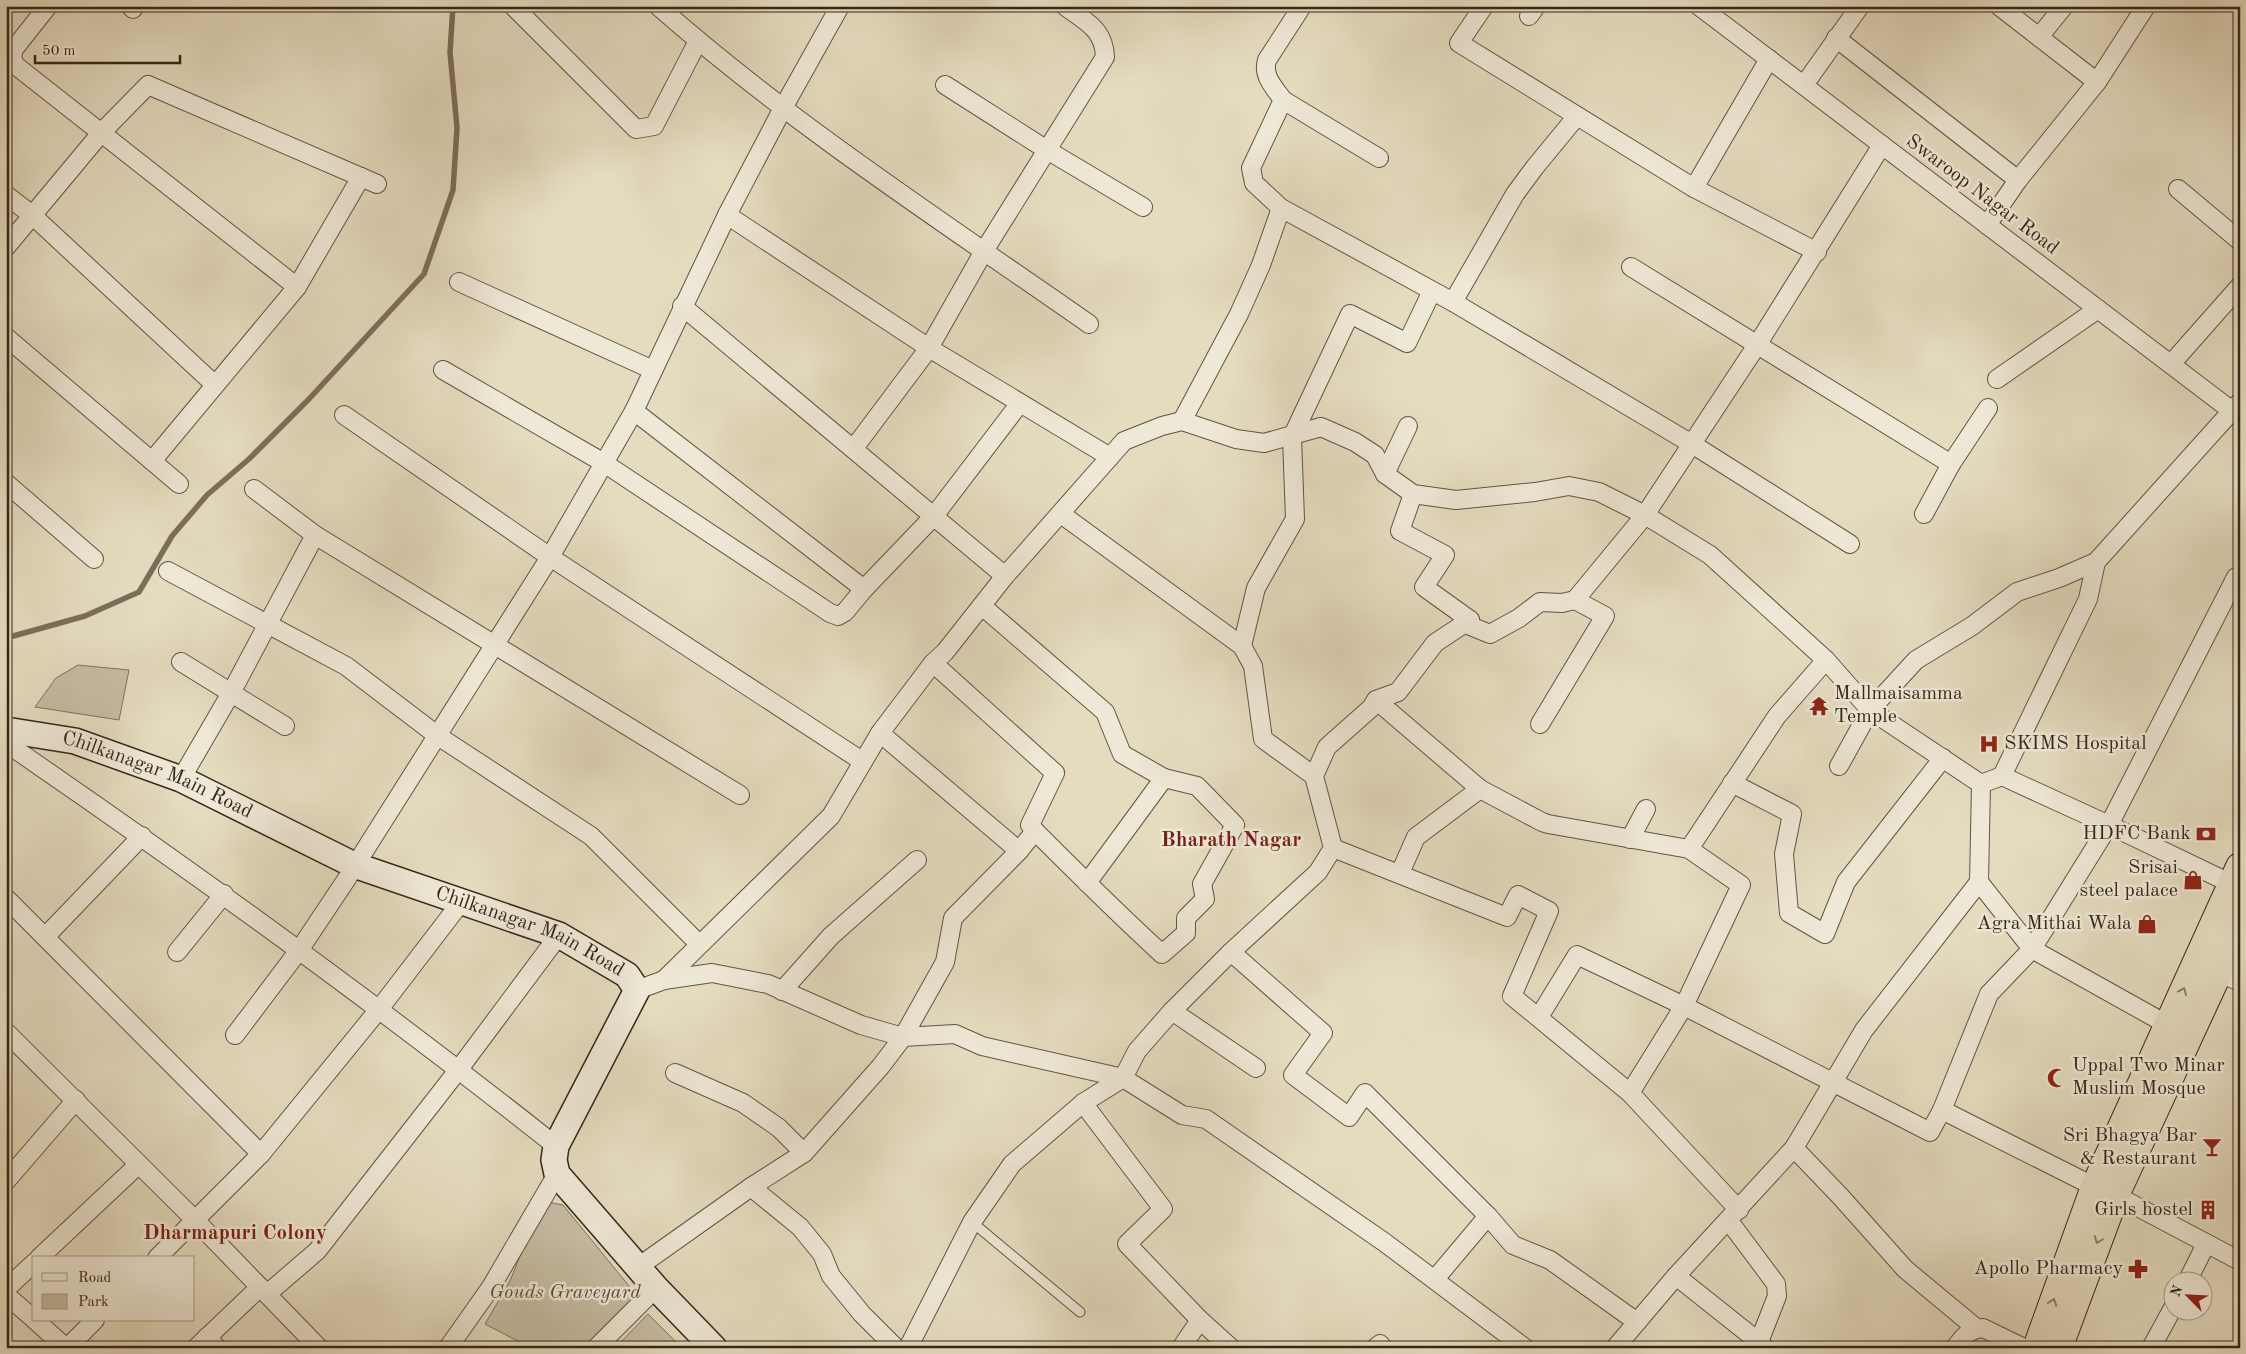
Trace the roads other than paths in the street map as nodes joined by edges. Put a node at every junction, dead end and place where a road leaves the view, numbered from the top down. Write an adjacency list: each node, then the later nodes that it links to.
1 (48, 6): 23 (street)
2 (513, 6): 15 (street)
3 (658, 6): 15 (street)
4 (840, 6): 21 (street)
5 (1065, 6): 25 (street)
6 (1302, 6): 20 (street)
7 (1484, 6): 22 (street)
8 (1699, 6): 16 (street, Swaroop Nagar Road)
9 (1860, 6): 14 (street)
10 (1999, 6): 13 (street)
11 (2064, 6): 13 (street)
12 (2146, 6): 17 (street)
13 (2039, 37): 17 (street)
14 (1836, 38): 19 (street); 28 (street)
15 (698, 41): 21 (street)
16 (1769, 59): 19 (street, Swaroop Nagar Road); 30 (street)
17 (2097, 82): 28 (street)
18 (945, 86): 25 (street)
19 (1804, 86): 24 (street, Swaroop Nagar Road)
20 (1283, 100): 26 (street); 34 (street)
21 (783, 108): 36 (street); 40 (street)
22 (1577, 116): 30 (street); 47 (street)
23 (101, 133): 27 (street); 35 (street); 45 (street)
24 (1882, 145): 37 (street, Swaroop Nagar Road); 41 (street)
25 (1047, 150): 33 (street); 40 (street)
26 (1379, 158)
27 (361, 178): 29 (street); 45 (street)
28 (2018, 180): 37 (street)
29 (377, 184)
30 (1694, 188): 41 (street)
31 (2178, 189): 38 (street)
32 (6, 195): 35 (street)
33 (1143, 207)
34 (1281, 208): 46 (street); 64 (street)
35 (32, 215): 39 (street); 58 (street)
36 (727, 215): 48 (street); 53 (street)
37 (1987, 225): 49 (street, Swaroop Nagar Road)
38 (2240, 241)
39 (6, 247)
40 (984, 251): 50 (street); 53 (street)
41 (1817, 252): 52 (street)
42 (1631, 267): 52 (street)
43 (459, 282): 56 (street)
44 (2240, 286): 54 (street)
45 (297, 287): 58 (street)
46 (1432, 291): 47 (street); 66 (street)
47 (1453, 302): 67 (street)
48 (682, 306): 56 (street); 68 (street)
49 (2098, 309): 54 (street, Swaroop Nagar Road); 57 (street)
50 (1089, 324)
51 (6, 337): 70 (street)
52 (1758, 345): 67 (street); 72 (street)
53 (928, 348): 59 (street); 68 (street)
54 (2171, 364): 61 (street, Swaroop Nagar Road)
55 (443, 370): 71 (street)
56 (653, 370): 62 (street)
57 (1996, 379)
58 (214, 384): 70 (street)
59 (1020, 403): 69 (street); 81 (street)
60 (1988, 408): 72 (street)
61 (2237, 410): 86 (street)
62 (634, 411): 71 (street); 90 (street)
63 (344, 415): 84 (street)
64 (1182, 421): 66 (street); 69 (street)
65 (1408, 426): 73 (street)
66 (1292, 437): 73 (street); 96 (street)
67 (1692, 444): 80 (street); 83 (street)
68 (854, 448): 81 (street)
69 (1110, 457): 78 (street)
70 (152, 461): 75 (street)
71 (604, 463): 84 (street); 90 (street)
72 (1951, 464): 79 (street)
73 (1385, 474): 77 (street)
74 (6, 483): 85 (street)
75 (179, 484)
76 (254, 488): 82 (street)
77 (1413, 494): 80 (street); 93 (street)
78 (1060, 514): 88 (street); 96 (street)
79 (1924, 514)
80 (1645, 515): 91 (street); 97 (street)
81 (934, 516): 88 (street); 90 (street)
82 (315, 535): 94 (street); 95 (street)
83 (1850, 544)
84 (550, 556): 95 (street); 110 (street)
85 (94, 559)
86 (2096, 562): 102 (street); 113 (street)
87 (168, 571): 94 (street)
88 (1005, 576): 92 (street)
89 (2236, 577): 121 (street)
90 (864, 589)
91 (1575, 600): 93 (street); 103 (street)
92 (982, 606): 99 (street); 114 (street)
93 (1470, 620): 101 (street)
94 (267, 624): 100 (street); 107 (street)
95 (495, 646): 107 (street); 119 (street)
96 (1242, 646): 112 (street)
97 (1826, 660): 102 (street); 116 (street)
98 (180, 662): 100 (street)
99 (933, 663): 106 (street); 122 (street)
100 (231, 693): 104 (street); 115 (street)
101 (1376, 700): 112 (street); 118 (street)
102 (1870, 710): 109 (street); 111 (street)
103 (1540, 724)
104 (285, 726)
105 (6, 730): 115 (main road, Chilkanagar Main Road)
106 (880, 733): 110 (street); 127 (street)
107 (438, 736): 129 (street); 140 (street)
108 (6, 742): 123 (street)
109 (1943, 758): 116 (street); 117 (street)
110 (862, 762): 140 (street)
111 (1839, 766)
112 (1314, 776): 125 (street)
113 (2002, 776): 117 (street); 121 (street)
114 (1164, 778): 133 (street); 133 (street)
115 (181, 779): 129 (main road, Chilkanagar Main Road)
116 (1732, 783): 126 (street)
117 (1981, 784): 132 (street)
118 (1480, 789): 124 (street); 130 (street)
119 (740, 795)
120 (1646, 809): 124 (street)
121 (2109, 824): 131 (street); 142 (street)
122 (1035, 831): 127 (street); 133 (street)
123 (142, 836): 134 (street); 138 (street)
124 (1630, 839): 126 (street)
125 (1333, 848): 130 (street); 144 (street)
126 (1689, 849): 149 (street)
127 (1019, 851): 156 (street)
128 (917, 860): 148 (street)
129 (354, 865): 136 (main road, Chilkanagar Main Road); 141 (street)
130 (1400, 873): 152 (street)
131 (2236, 875): 153 (highway, one-way to 131)
132 (1979, 882): 142 (street); 161 (street)
133 (1087, 883)
134 (224, 894): 141 (street); 143 (street)
135 (6, 898): 138 (street)
136 (462, 901): 139 (main road, Chilkanagar Main Road); 150 (street)
137 (2240, 925): 145 (highway)
138 (46, 936): 169 (street)
139 (559, 936): 147 (main road, Chilkanagar Main Road); 158 (street)
140 (699, 944): 146 (street)
141 (300, 949): 150 (street); 155 (street)
142 (2032, 949): 153 (street); 165 (street)
143 (177, 952)
144 (1231, 952): 151 (street); 176 (street)
145 (2229, 977): 174 (highway)
146 (664, 980): 147 (street); 148 (street)
147 (638, 990): 166 (main road, Chilkanagar Main Road)
148 (782, 991): 156 (street)
149 (1684, 1006): 152 (street); 161 (street); 162 (street)
150 (380, 1008): 158 (street); 169 (street)
151 (1172, 1011): 157 (street); 160 (street)
152 (1539, 1017): 162 (street)
153 (2168, 1025): 174 (highway)
154 (6, 1032): 163 (street)
155 (235, 1036)
156 (904, 1037): 160 (street); 168 (street)
157 (1256, 1068)
158 (460, 1069): 166 (street); 190 (street)
159 (675, 1073): 168 (street)
160 (1123, 1078): 164 (street); 187 (street)
161 (1831, 1082): 165 (street); 167 (street)
162 (1630, 1092): 175 (street)
163 (76, 1100): 170 (street); 172 (street)
164 (1082, 1103): 178 (street); 194 (street)
165 (1942, 1110): 174 (street)
166 (556, 1146): 171 (main road, Chilkanagar Main Road)
167 (1794, 1148): 175 (street); 199 (street)
168 (804, 1153): 173 (street)
169 (261, 1154): 177 (street)
170 (139, 1164): 177 (street); 180 (street)
171 (557, 1174): 184 (main road); 205 (street)
172 (6, 1181)
173 (751, 1187): 184 (street); 208 (street)
174 (2105, 1191): 179 (street); 217 (highway, one-way to 174); 218 (highway, one-way to 218)
175 (1734, 1215): 186 (street); 202 (street)
176 (1488, 1216): 187 (street); 197 (street)
177 (195, 1220): 181 (street); 190 (street)
178 (972, 1222): 192 (lane); 209 (street)
179 (2206, 1244): 182 (street); 185 (street)
180 (41, 1256)
181 (159, 1256)
182 (2240, 1261)
183 (32, 1265): 189 (street)
184 (638, 1267): 188 (main road)
185 (2191, 1272)
186 (1676, 1276): 197 (street); 202 (street)
187 (1435, 1279): 201 (street)
188 (656, 1288): 206 (street); 207 (main road)
189 (6, 1289)
190 (263, 1290): 200 (street); 204 (street)
191 (6, 1295): 193 (street)
192 (1080, 1312)
193 (32, 1318)
194 (1200, 1320): 210 (street); 211 (street)
195 (36, 1322): 203 (street)
196 (93, 1322): 203 (street)
197 (1637, 1322): 214 (street)
198 (2165, 1322): 219 (street)
199 (1976, 1328): 215 (street); 216 (street)
200 (207, 1344)
201 (1513, 1344)
202 (1762, 1345)
203 (66, 1348)
204 (319, 1348)
205 (448, 1348)
206 (596, 1348)
207 (714, 1348)
208 (896, 1348)
209 (908, 1348)
210 (1181, 1348)
211 (1231, 1348)
212 (1375, 1348): 213 (street)
213 (1383, 1348)
214 (1615, 1348)
215 (1955, 1348)
216 (2024, 1348)
217 (2037, 1348)
218 (2058, 1348)
219 (2151, 1348)

